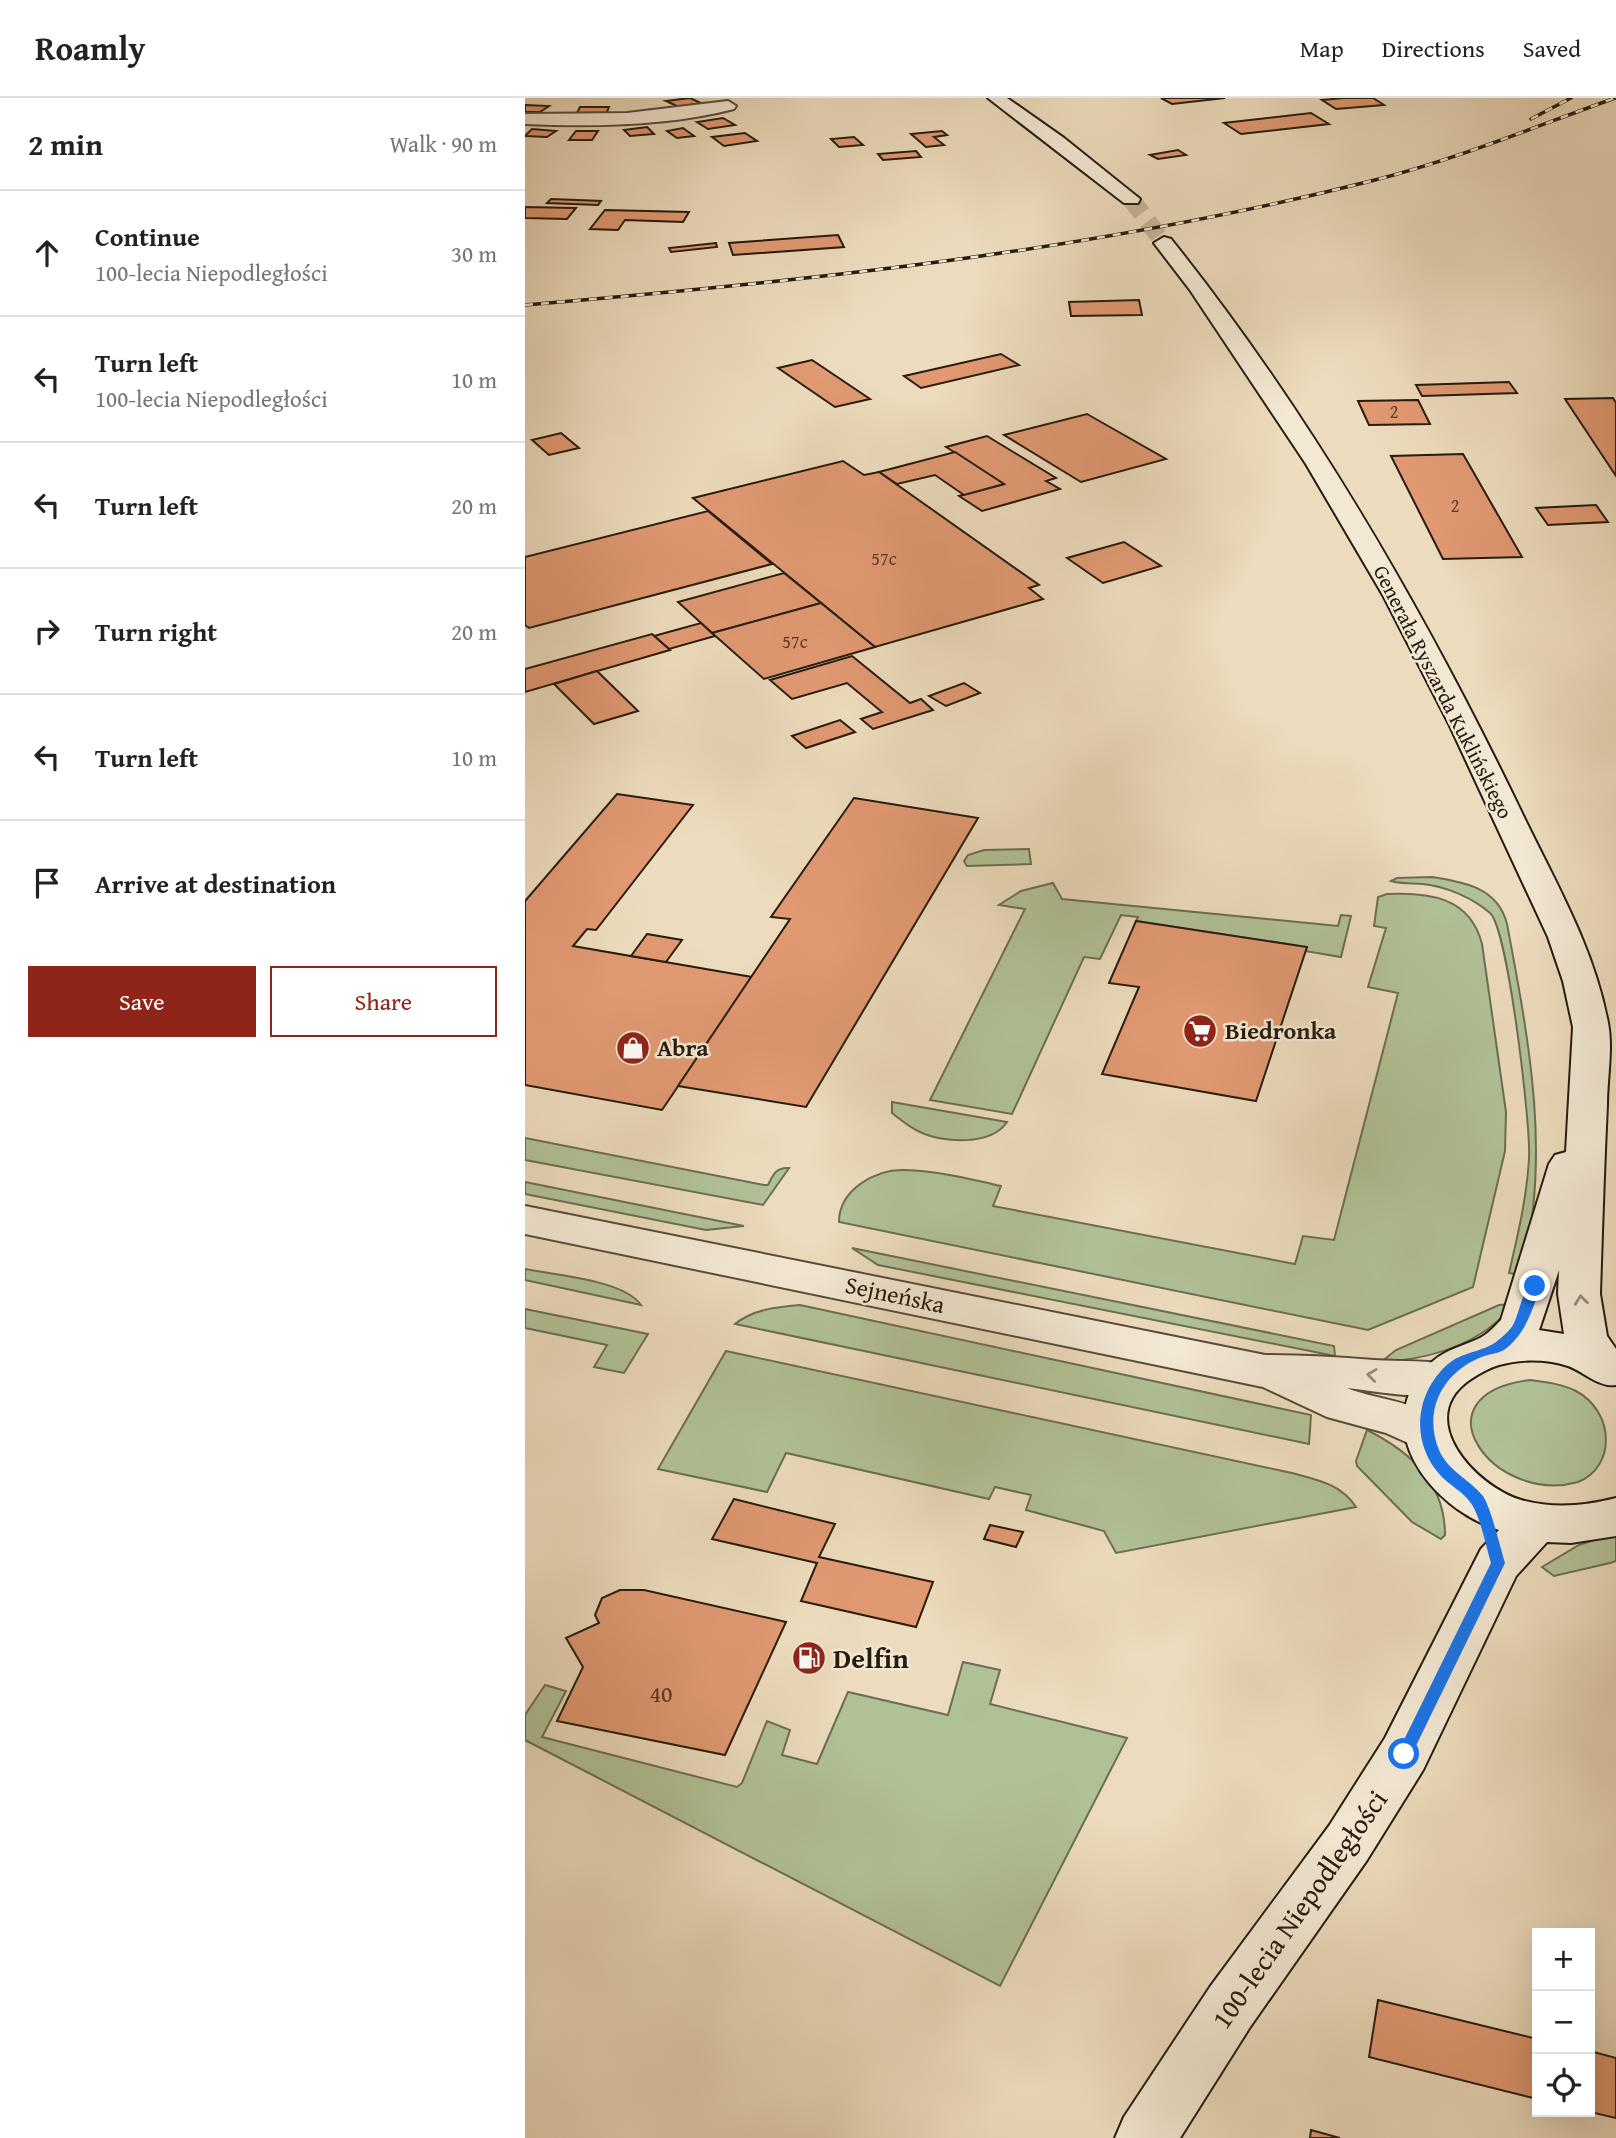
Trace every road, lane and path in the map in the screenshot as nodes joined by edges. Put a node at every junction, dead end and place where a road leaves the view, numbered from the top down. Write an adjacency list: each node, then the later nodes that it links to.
1 (996, 98): 4 (main road)
2 (724, 102): 3 (main road)
3 (525, 119)
4 (1131, 199)
5 (1164, 243): 6 (main road, Generała Ryszarda Kuklińskiego)
6 (1585, 1105): 8 (main road, Generała Ryszarda Kuklińskiego); 9 (main road, Generała Ryszarda Kuklińskiego, one-way to 6)
7 (525, 1220): 10 (main road, Sejneńska)
8 (1498, 1348): 9 (main road); 11 (main road)
9 (1609, 1369)
10 (1265, 1371): 11 (main road, Sejneńska, one-way to 10); 12 (main road, Sejneńska)
11 (1440, 1379): 12 (main road)
12 (1426, 1434): 13 (main road)
13 (1478, 1500): 15 (main road); 16 (main road)
14 (1616, 1517): 15 (main road)
15 (1537, 1522): 16 (main road, 100-lecia Niepodległości)
16 (1498, 1563): 17 (main road, 100-lecia Niepodległości)
17 (1146, 2138)

